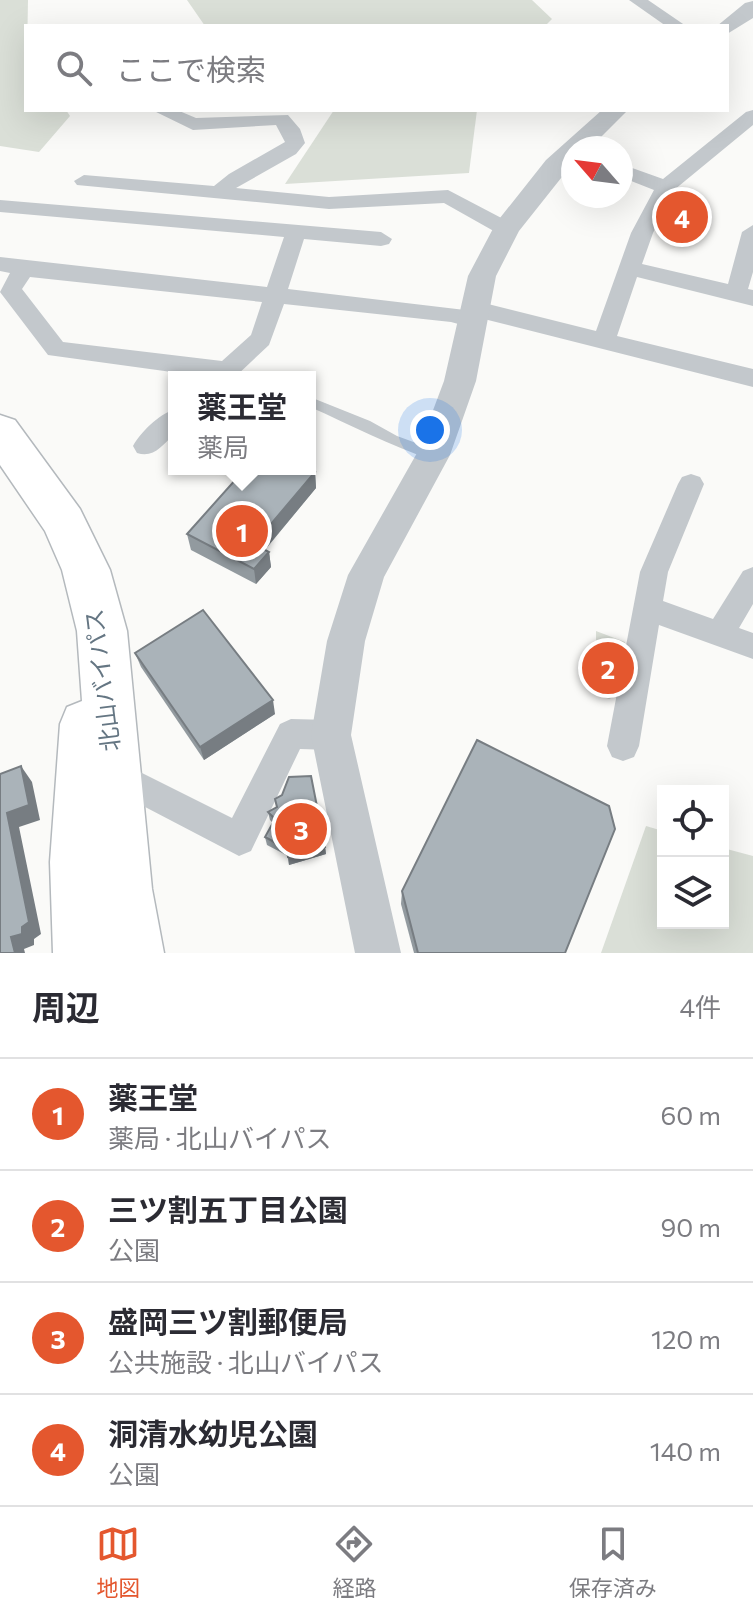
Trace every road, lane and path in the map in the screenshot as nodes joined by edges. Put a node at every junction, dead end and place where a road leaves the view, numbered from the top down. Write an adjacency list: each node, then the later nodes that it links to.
1 (637, 0): 3 (street)
2 (753, 8): 4 (street)
3 (675, 24)
4 (729, 26)
5 (166, 112): 13 (street)
6 (614, 112): 8 (street)
7 (753, 116): 12 (street)
8 (589, 136)
9 (561, 160): 15 (street)
10 (633, 175): 12 (street)
11 (84, 181): 13 (street)
12 (666, 187): 20 (street)
13 (221, 191): 15 (street)
14 (0, 206): 16 (street)
15 (506, 229): 24 (street)
16 (296, 232): 18 (street); 22 (street)
17 (753, 232): 23 (street)
18 (381, 239)
19 (0, 264): 21 (street)
20 (629, 268): 23 (street); 25 (street)
21 (24, 269): 22 (street); 26 (street)
22 (275, 295): 24 (street); 27 (street)
23 (744, 296)
24 (474, 314): 25 (street); 33 (street)
25 (604, 340): 28 (street)
26 (210, 371)
27 (226, 371)
28 (753, 378)
29 (316, 405): 33 (lane)
30 (168, 425): 32 (street)
31 (0, 431): 42 (highway, 北山バイパス)
32 (146, 446)
33 (433, 455): 40 (street)
34 (0, 465): 43 (highway, 北山バイパス)
35 (691, 484): 37 (street)
36 (753, 579): 38 (street)
37 (648, 608): 38 (street); 41 (street)
38 (719, 634): 39 (street)
39 (753, 646)
40 (331, 735): 42 (street); 45 (street)
41 (623, 746)
42 (114, 774): 44 (highway, 北山バイパス)
43 (83, 953)
44 (134, 953)
45 (378, 953)

